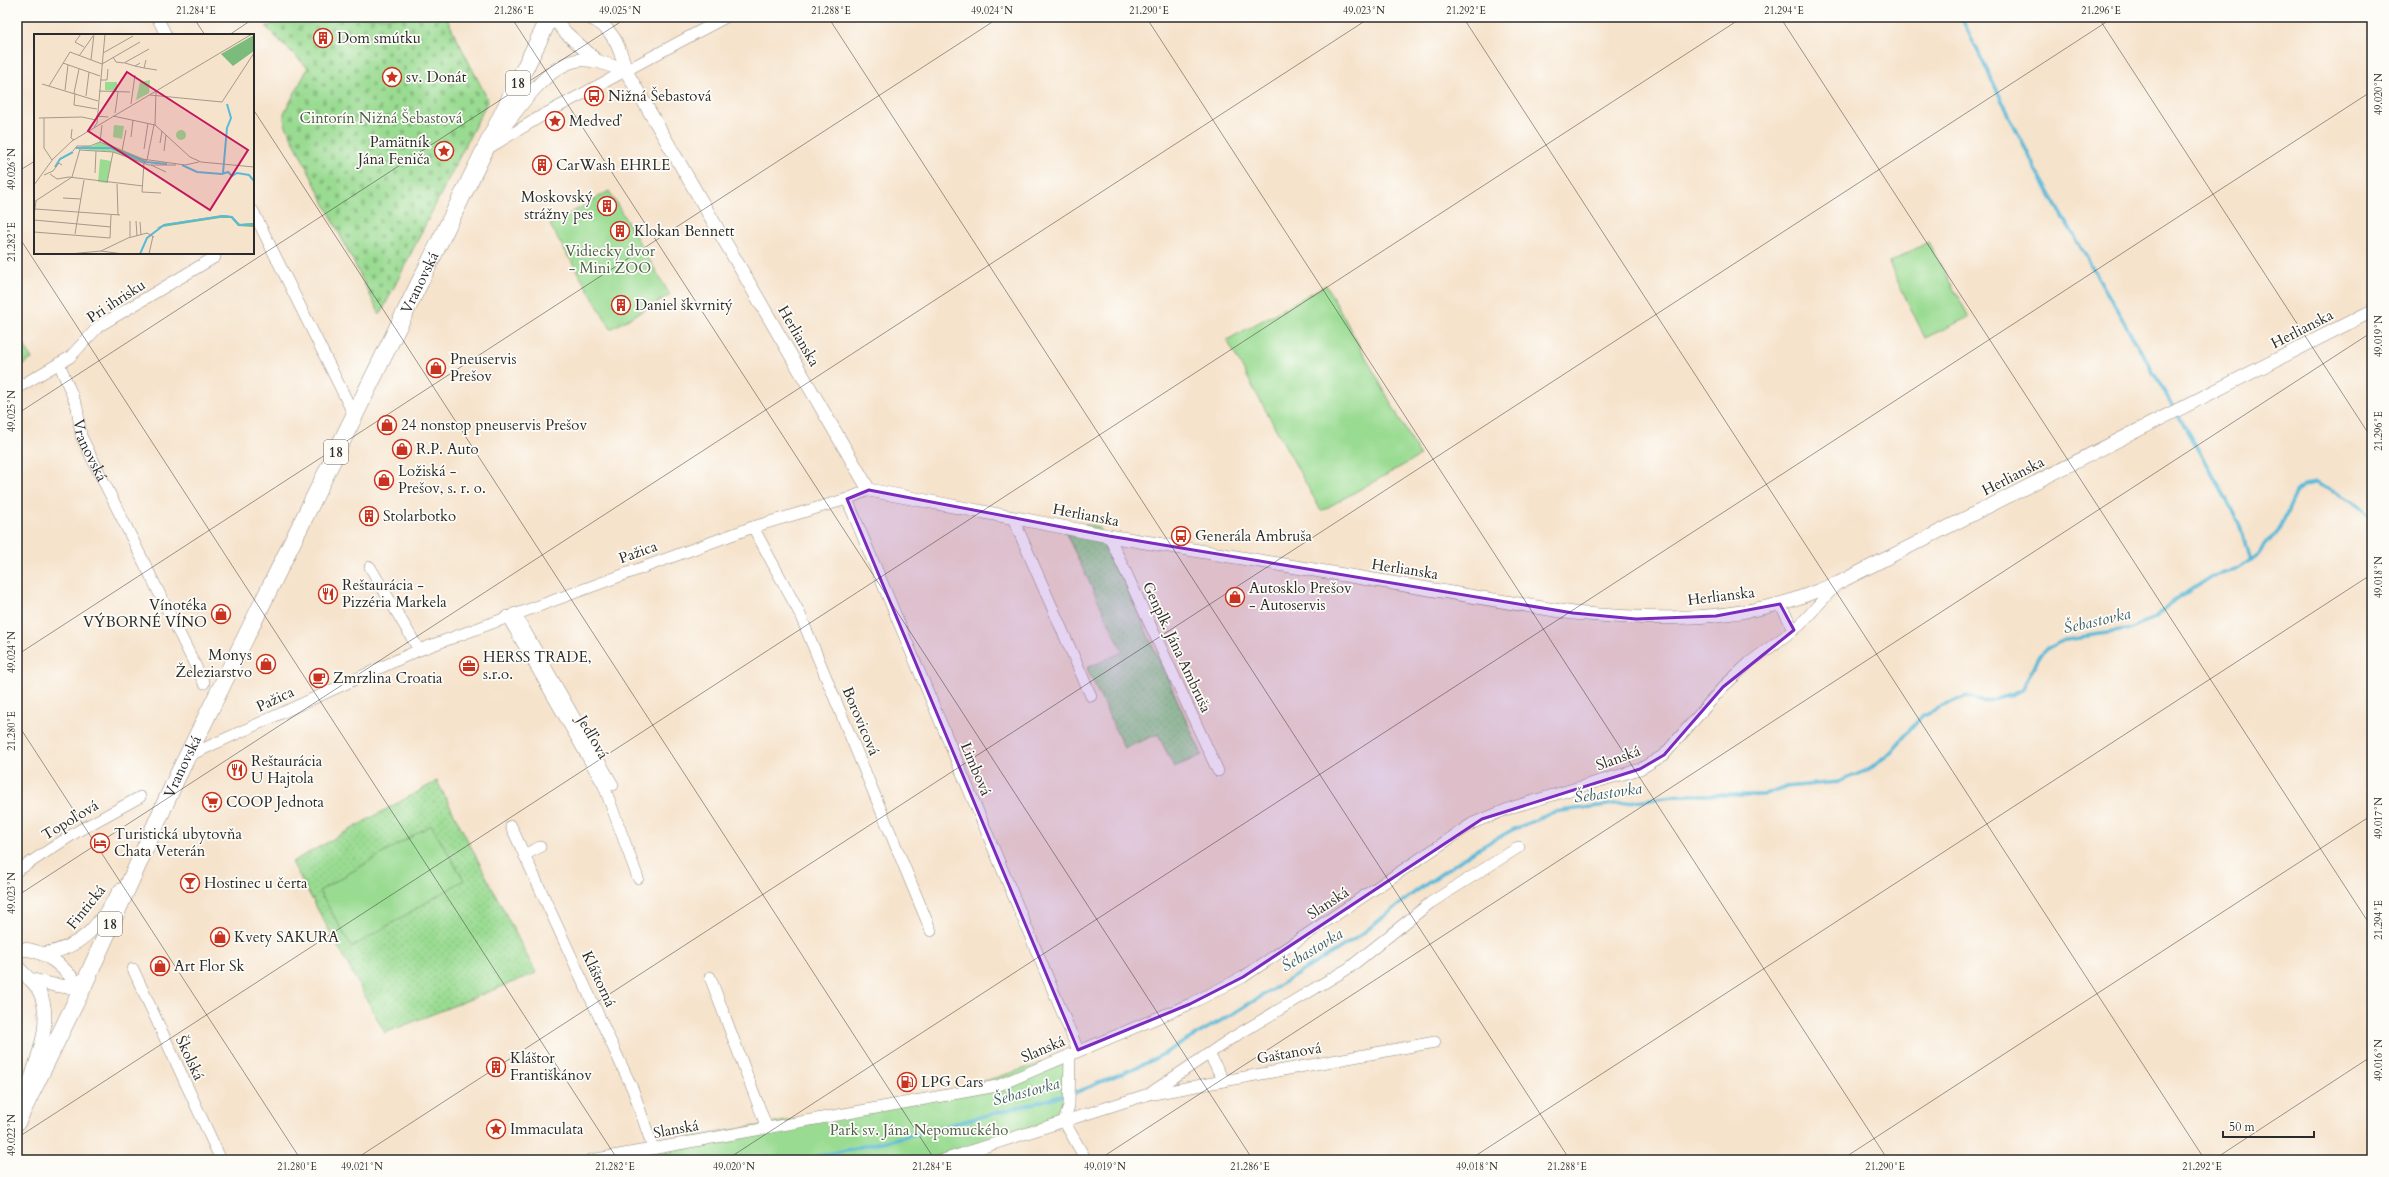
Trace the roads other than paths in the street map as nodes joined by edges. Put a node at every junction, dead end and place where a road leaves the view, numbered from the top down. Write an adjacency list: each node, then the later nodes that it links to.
1 (157, 17): 6 (street)
2 (551, 17): 7 (street); 9 (main road, Vranovská / 18)
3 (588, 17): 5 (street, Herlianska)
4 (726, 17): 8 (street)
5 (607, 22): 8 (street, Herlianska)
6 (166, 34)
7 (597, 61): 8 (street); 9 (street)
8 (626, 72): 9 (street); 16 (street, Herlianska)
9 (485, 150): 15 (main road, Vranovská / 18)
10 (254, 213): 15 (street)
11 (215, 257): 13 (street, Pri ihrisku)
12 (2372, 311): 22 (street, Herlianska)
13 (59, 363): 14 (street, Pri ihrisku); 27 (street, Vranovská)
14 (17, 388)
15 (354, 415): 29 (main road, Vranovská / 18)
16 (869, 490): 17 (street, Pažica); 18 (street, Herlianska)
17 (847, 499): 19 (street, Pažica); 49 (street, Limbová)
18 (1013, 518): 20 (street, Herlianska); 28 (street)
19 (753, 526): 24 (street, Pažica); 40 (street, Borovicová)
20 (1109, 536): 23 (street, Herlianska); 30 (street, Genplk. Jána Ambruša)
21 (370, 567): 26 (street)
22 (1838, 583): 23 (street, Herlianska); 25 (street, Slanská)
23 (1780, 604): 25 (street)
24 (511, 614): 26 (street, Pažica); 31 (street, Jedľová); 39 (street, Jedľová)
25 (1794, 630): 49 (street, Slanská)
26 (419, 650): 29 (street, Pažica)
27 (204, 683)
28 (1091, 696)
29 (188, 756): 37 (main road, Vranovská / 18)
30 (1218, 771)
31 (613, 785)
32 (140, 797): 38 (street, Topoľová)
33 (511, 826): 36 (street, Kláštorná)
34 (540, 847): 36 (street)
35 (1519, 847): 50 (street)
36 (524, 855): 56 (street, Kláštorná)
37 (139, 860): 42 (street, Fintická); 47 (main road, Vranovská / 18)
38 (17, 871)
39 (638, 878)
40 (931, 931)
41 (17, 949): 42 (street, Fintická)
42 (43, 954): 47 (street, Fintická)
43 (17, 966): 46 (street)
44 (133, 969): 57 (street, Školská)
45 (710, 977): 55 (street)
46 (29, 979): 47 (street); 53 (street)
47 (82, 989): 53 (main road, Vranovská / 18)
48 (1436, 1042): 51 (street, Gaštanová)
49 (1074, 1052): 54 (street); 55 (street, Slanská)
50 (1209, 1054): 51 (street); 52 (street)
51 (1224, 1081): 52 (street, Gaštanová)
52 (1149, 1094): 54 (street)
53 (19, 1118)
54 (1064, 1121): 59 (street); 60 (street)
55 (767, 1128): 56 (street, Slanská)
56 (653, 1148): 58 (street, Slanská)
57 (221, 1160)
58 (591, 1160)
59 (943, 1160)
60 (1086, 1160)

